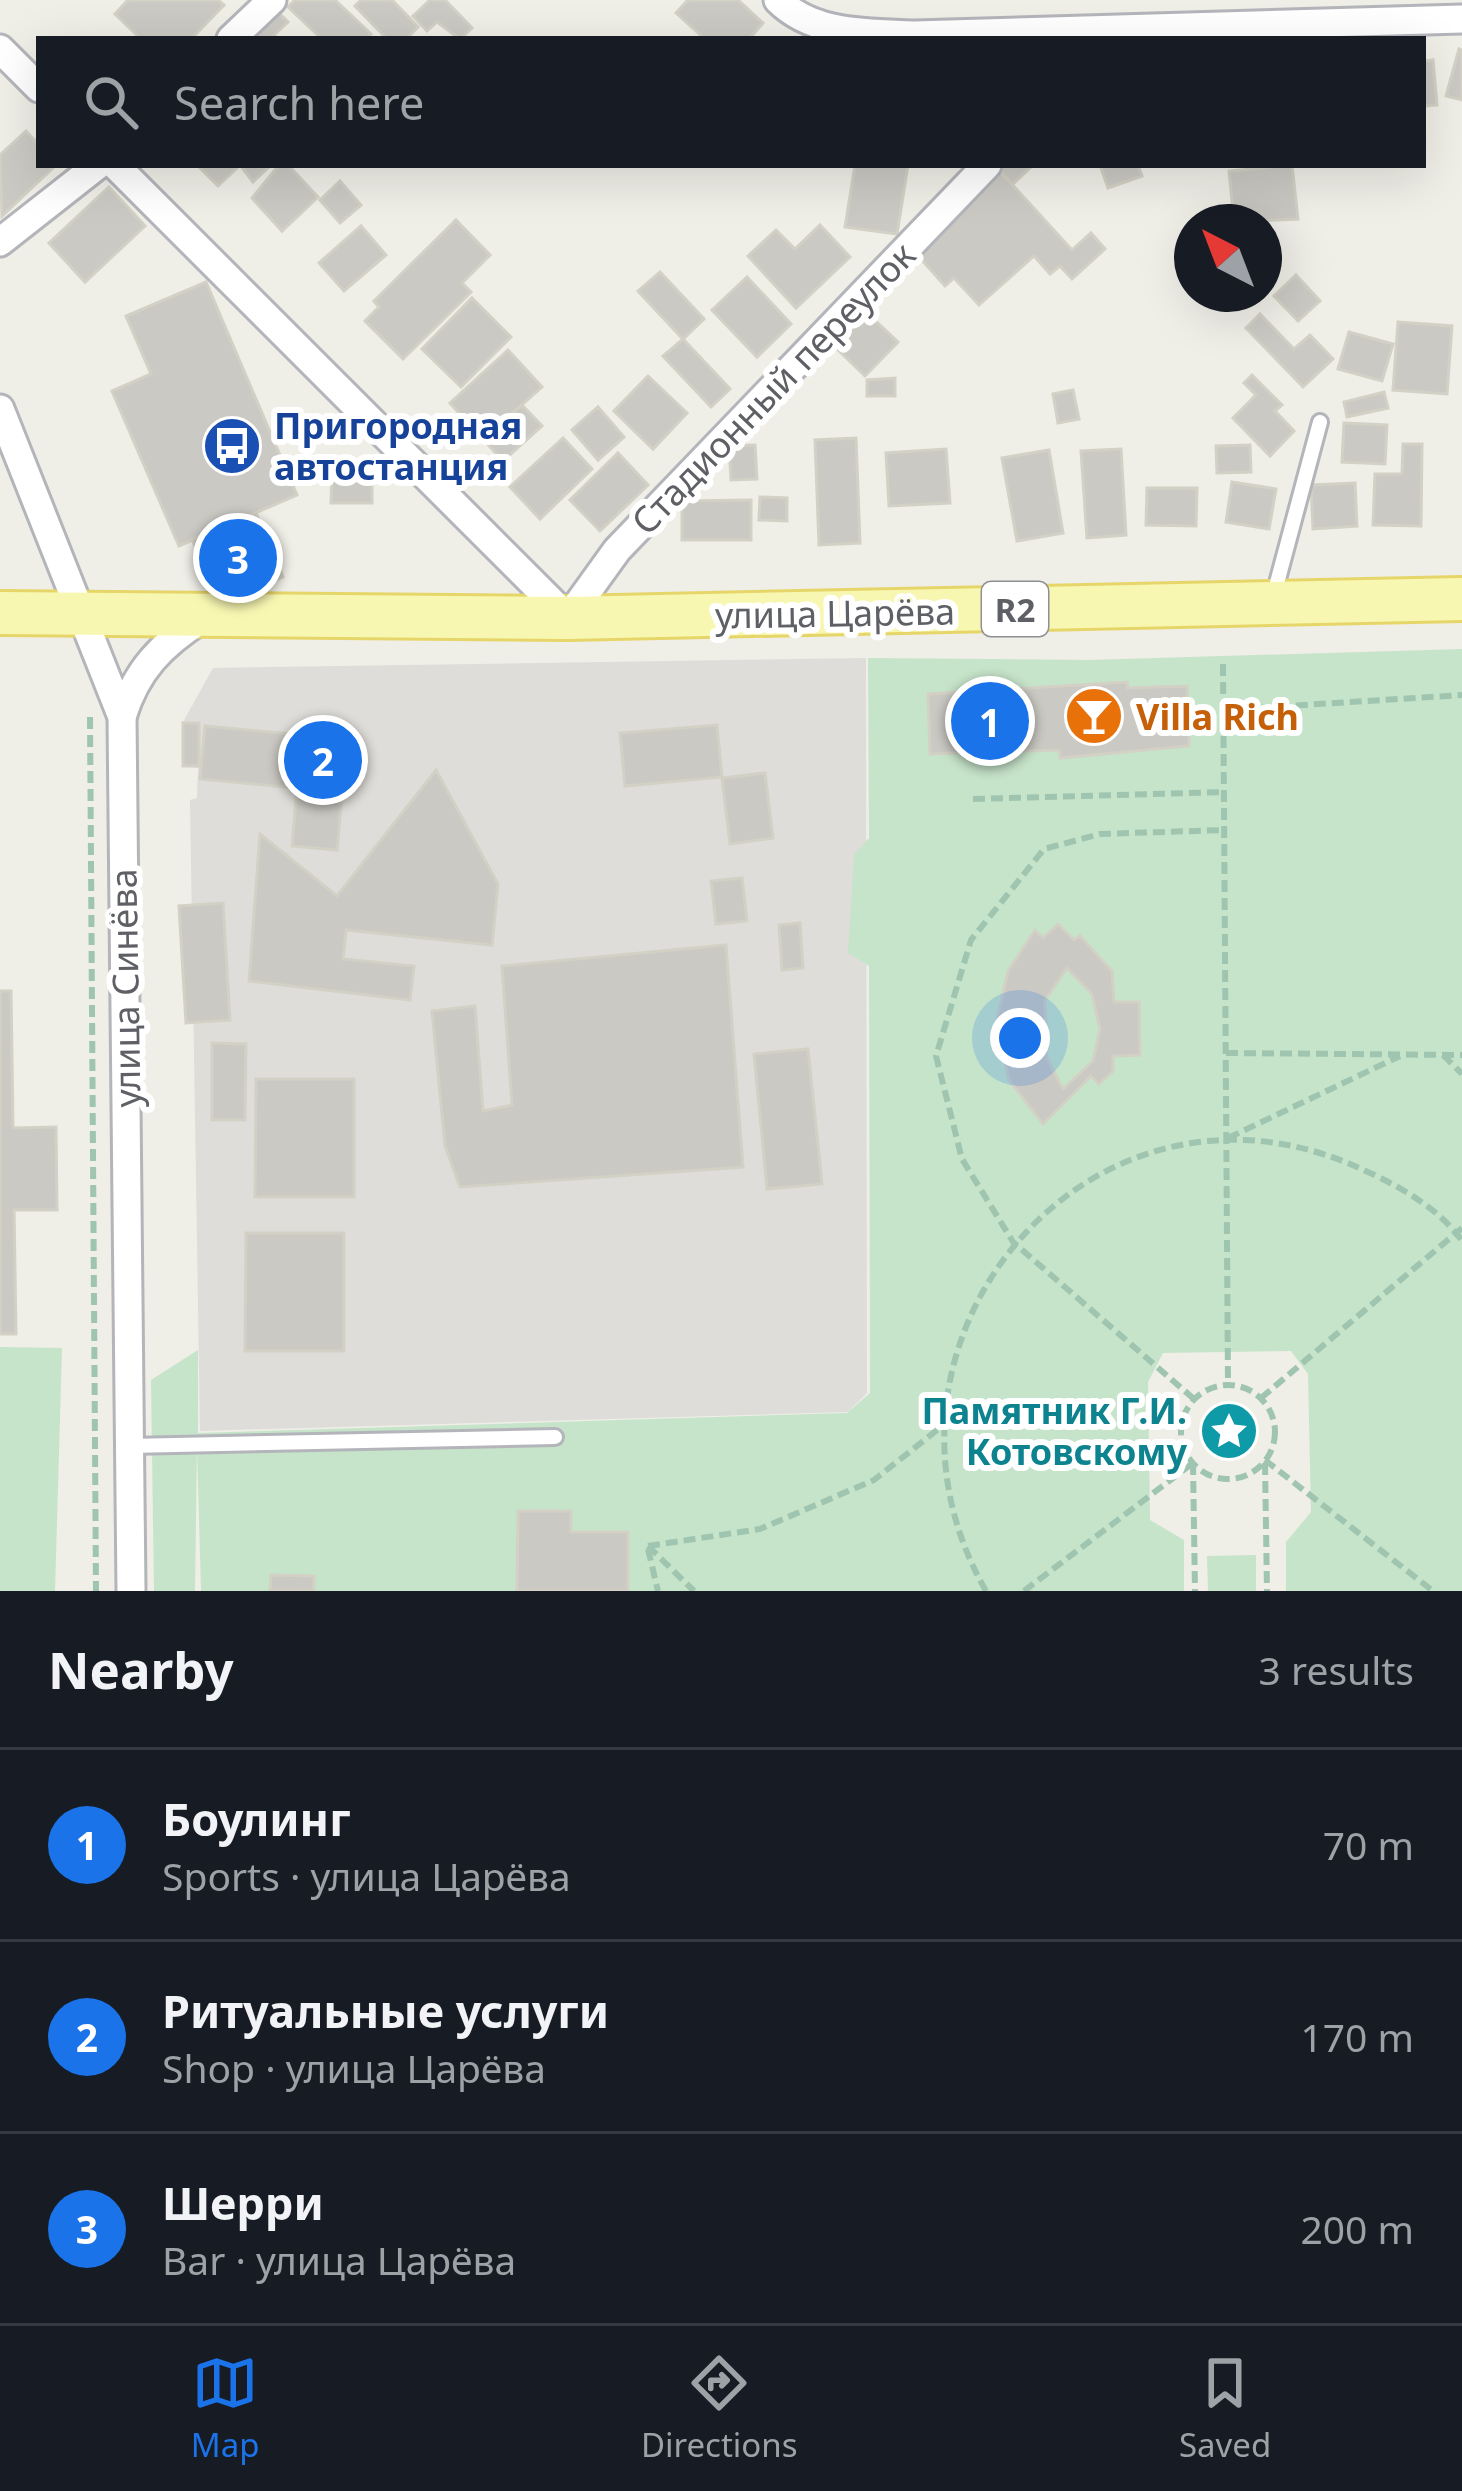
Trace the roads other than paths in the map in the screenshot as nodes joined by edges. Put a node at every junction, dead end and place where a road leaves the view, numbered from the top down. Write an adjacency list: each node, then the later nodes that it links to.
1 (272, 0): 5 (street)
2 (778, 0): 4 (street)
3 (1462, 19): 4 (street)
4 (1116, 22)
5 (234, 36)
6 (0, 50): 7 (street)
7 (36, 85)
8 (94, 168): 11 (street)
9 (119, 168): 19 (street)
10 (984, 168): 19 (street, Стадионный переулок)
11 (0, 242)
12 (0, 409): 17 (street, улица Синёва)
13 (1321, 422): 15 (lane)
14 (1462, 599): 15 (main road, улица Царёва / R2)
15 (1271, 603): 19 (main road, улица Царёва / R2)
16 (0, 613): 17 (main road, улица Царёва / R2)
17 (79, 614): 18 (main road, улица Царёва / R2); 20 (street, улица Синёва)
18 (206, 616): 19 (main road, улица Царёва / R2); 20 (street)
19 (568, 619)
20 (122, 717): 22 (street, улица Синёва)
21 (555, 1437): 22 (lane)
22 (130, 1446): 23 (street, улица Синёва)
23 (131, 1591)

